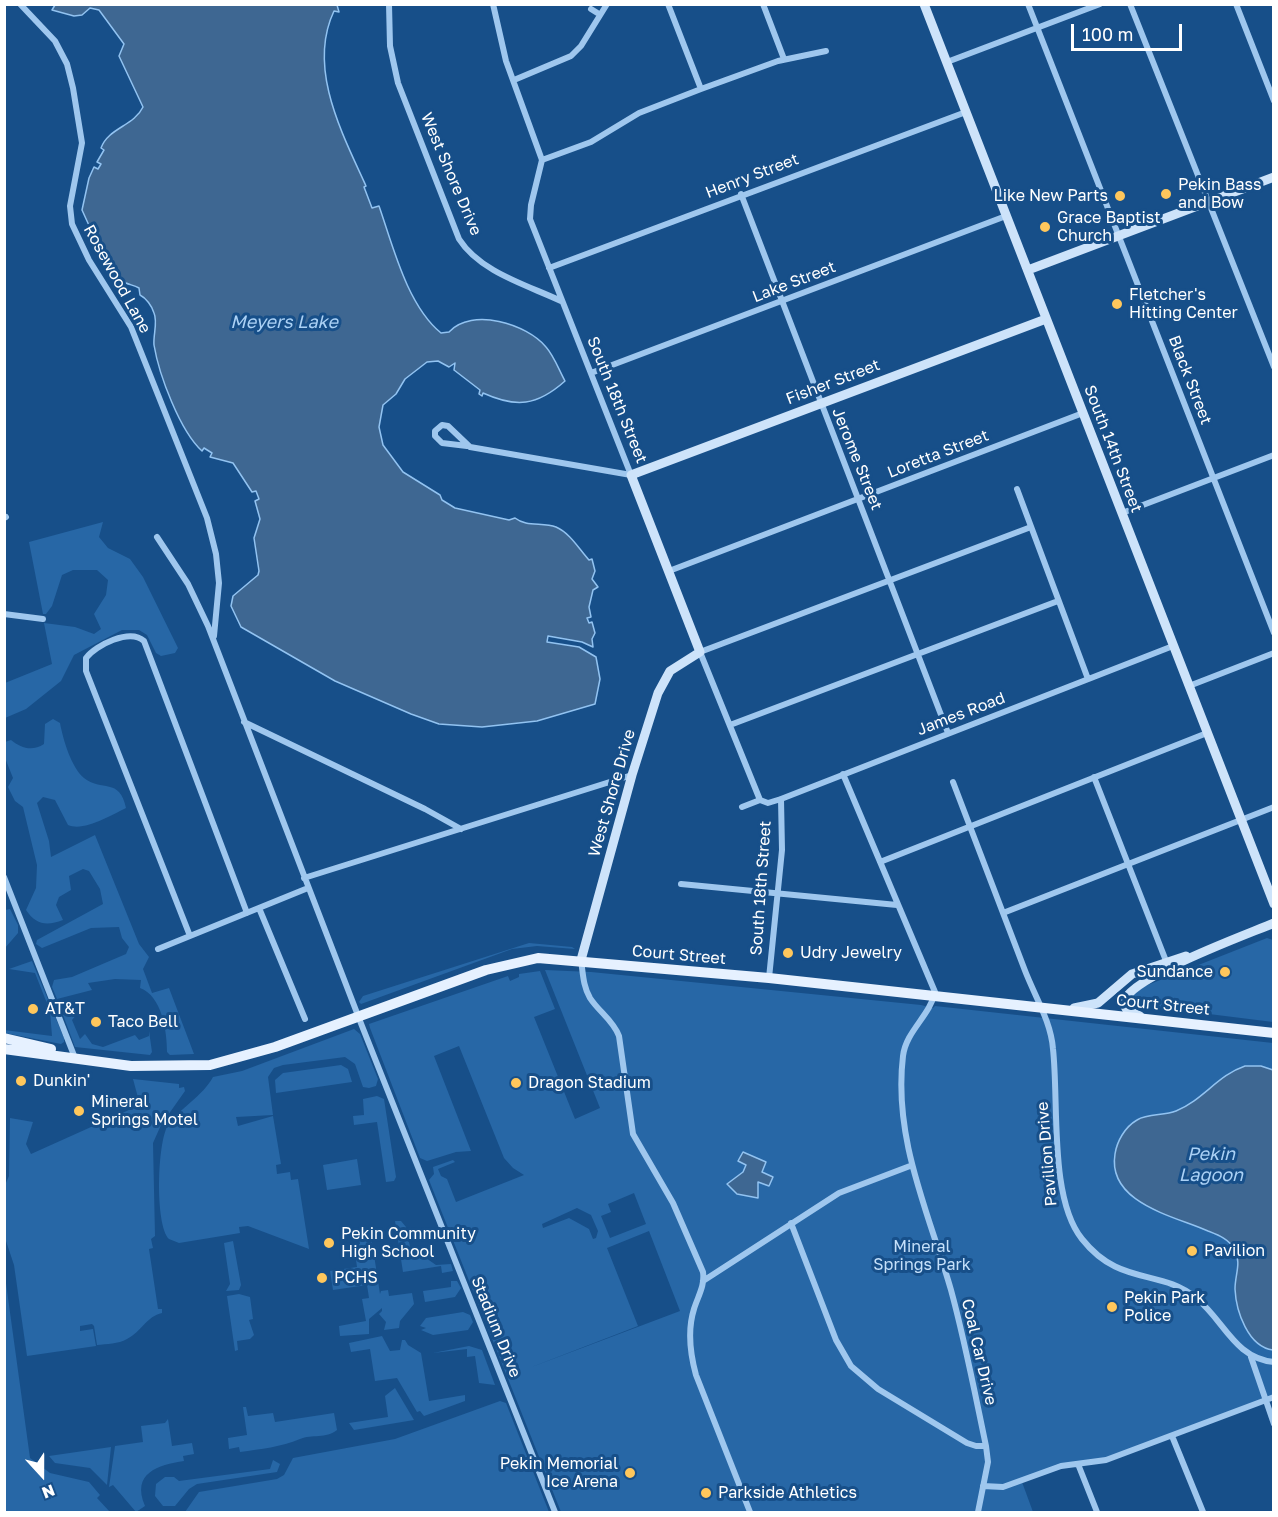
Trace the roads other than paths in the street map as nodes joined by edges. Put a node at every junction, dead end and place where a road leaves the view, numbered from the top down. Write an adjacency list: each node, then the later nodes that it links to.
1 (20, 4): 52 (street, Rosewood Lane)
2 (389, 4): 30 (street, West Shore Drive)
3 (493, 4): 18 (street)
4 (607, 4): 13 (street)
5 (668, 4): 19 (street)
6 (763, 4): 16 (street)
7 (924, 4): 17 (street, South 14th Street)
8 (1028, 4): 14 (street, Black Street)
9 (1100, 4): 14 (street)
10 (1130, 4): 25 (street)
11 (1236, 4): 20 (street)
12 (591, 9): 13 (street)
13 (600, 14): 18 (street)
14 (1037, 28): 17 (street); 27 (street, Black Street)
15 (826, 51): 16 (street)
16 (784, 59): 19 (street)
17 (947, 62): 21 (street, South 14th Street)
18 (514, 80): 22 (street)
19 (700, 89): 22 (street)
20 (1274, 101)
21 (966, 111): 24 (street, Henry Street); 26 (street, South 14th Street)
22 (542, 160): 28 (street, South 18th Street)
23 (1274, 177): 25 (street)
24 (741, 194): 28 (street, Henry Street); 31 (street, Jerome Street)
25 (1209, 201): 27 (street); 33 (street)
26 (1006, 216): 29 (street, South 14th Street); 31 (street, Lake Street)
27 (1120, 235): 29 (street); 40 (street, Black Street)
28 (549, 268): 30 (street, South 18th Street)
29 (1028, 270): 32 (street, South 14th Street)
30 (562, 301): 34 (street, South 18th Street)
31 (782, 302): 34 (street, Lake Street); 35 (street, Jerome Street)
32 (1046, 319): 35 (street, Fisher Street); 36 (street, South 14th Street)
33 (1274, 367)
34 (591, 373): 39 (street, South 18th Street)
35 (820, 403): 39 (street, Fisher Street); 42 (street, Jerome Street)
36 (1083, 413): 42 (street, Loretta Street); 43 (street, South 14th Street)
37 (466, 446): 37 (street); 39 (street)
38 (1274, 455): 40 (street)
39 (631, 475): 46 (street, South 18th Street)
40 (1214, 478): 43 (street); 51 (street, Black Street)
41 (1017, 489): 44 (street)
42 (858, 499): 46 (street, Loretta Street); 47 (street, Jerome Street)
43 (1122, 513): 53 (street, South 14th Street)
44 (1031, 527): 47 (street); 48 (street)
45 (157, 537): 52 (street, Stadium Drive)
46 (669, 571): 54 (street, South 18th Street)
47 (890, 580): 54 (street); 56 (street, Jerome Street)
48 (1058, 601): 56 (street); 57 (street)
49 (4, 614): 50 (street)
50 (43, 619)
51 (1274, 633)
52 (214, 643): 59 (street, Stadium Drive)
53 (1173, 646): 57 (street, James Road); 58 (street, South 14th Street)
54 (700, 652): 60 (street, South 18th Street); 64 (street, West Shore Drive)
55 (1274, 653): 58 (street)
56 (919, 655): 60 (street); 62 (street, Jerome Street)
57 (1088, 679): 62 (street, James Road)
58 (1189, 686): 61 (street, South 14th Street)
59 (244, 722): 73 (street); 77 (street, Stadium Drive)
60 (730, 725): 68 (street, South 18th Street)
61 (1207, 732): 65 (street); 71 (street, South 14th Street)
62 (948, 733): 63 (street, James Road)
63 (843, 774): 67 (street, James Road); 74 (street)
64 (632, 775): 73 (street); 89 (street, West Shore Drive)
65 (1094, 777): 72 (street); 75 (street)
66 (953, 782): 72 (street, Pavilion Drive)
67 (781, 799): 68 (street, James Road); 80 (street, South 18th Street)
68 (760, 800): 69 (street, James Road)
69 (742, 807)
70 (1274, 807): 71 (street)
71 (1241, 820): 75 (street); 81 (street, South 14th Street)
72 (970, 826): 74 (street); 85 (street, Pavilion Drive)
73 (461, 829): 77 (street)
74 (880, 862): 82 (street)
75 (1128, 864): 85 (street); 90 (street)
76 (4, 877): 101 (street)
77 (304, 878): 79 (street, Stadium Drive)
78 (681, 884): 80 (street)
79 (308, 888): 83 (street); 95 (street, Stadium Drive)
80 (777, 893): 82 (street); 91 (street, South 18th Street)
81 (1274, 904)
82 (897, 905): 92 (street)
83 (259, 908): 84 (street); 96 (street)
84 (247, 913): 87 (street); 87 (street)
85 (1003, 913): 93 (street, Pavilion Drive)
86 (1274, 924): 90 (street)
87 (189, 936): 88 (street)
88 (158, 949)
89 (581, 960): 91 (main road, Court Street); 95 (main road, Court Street); 104 (street)
90 (1168, 965): 94 (street); 97 (street)
91 (769, 978): 92 (main road, Court Street)
92 (935, 996): 93 (main road, Court Street); 102 (street, Coal Car Drive)
93 (1040, 1007): 94 (main road, Court Street); 105 (street, Pavilion Drive)
94 (1057, 1009): 97 (main road, Court Street)
95 (358, 1017): 101 (main road, Court Street); 114 (street, Stadium Drive)
96 (305, 1019)
97 (1150, 1019): 98 (main road, Court Street)
98 (1274, 1033)
99 (4, 1038): 101 (main road, Court Street)
100 (4, 1049): 101 (main road, Court Street)
101 (75, 1056)
102 (910, 1166): 103 (street); 111 (street, Coal Car Drive)
103 (791, 1223): 104 (street); 111 (street)
104 (703, 1281): 115 (street)
105 (1251, 1357): 106 (street); 108 (street)
106 (1274, 1362)
107 (1274, 1397): 108 (street)
108 (1264, 1401): 109 (street); 110 (street)
109 (1274, 1424)
110 (1172, 1436): 112 (street); 118 (street)
111 (986, 1446): 113 (street, Coal Car Drive)
112 (1078, 1464): 113 (street); 117 (street)
113 (983, 1486): 116 (street, Coal Car Drive)
114 (555, 1512)
115 (750, 1512)
116 (978, 1512)
117 (1097, 1512)
118 (1203, 1512)

